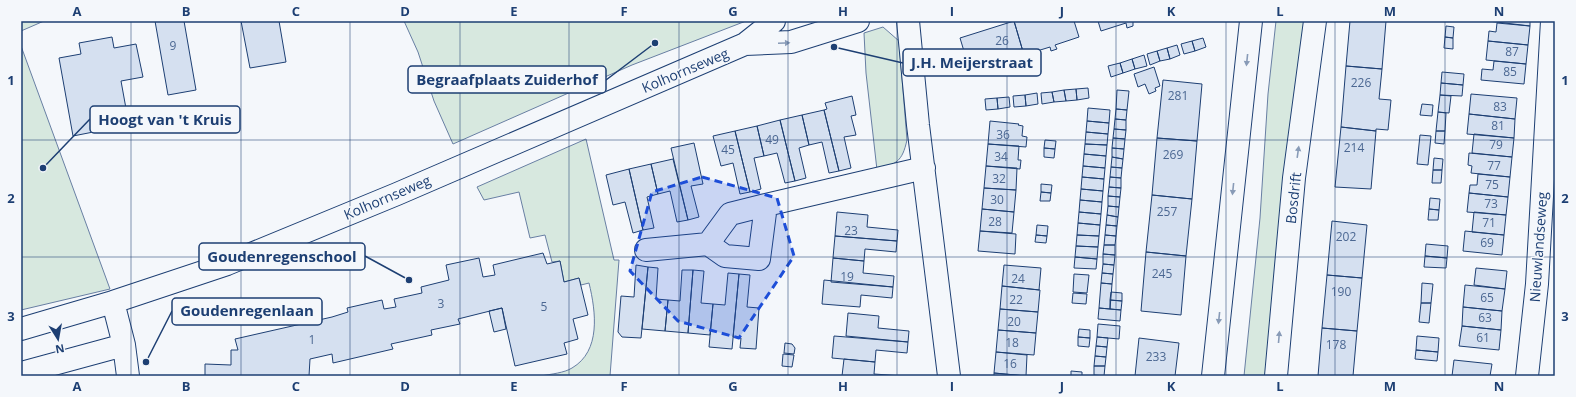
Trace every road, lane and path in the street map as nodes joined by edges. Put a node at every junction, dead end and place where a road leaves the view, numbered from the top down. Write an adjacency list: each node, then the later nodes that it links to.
1 (774, 21): 7 (street, Kolhornseweg)
2 (858, 21): 7 (street, Kolhornseweg, one-way to 2)
3 (908, 21): 8 (street)
4 (1251, 21): 18 (street, one-way to 18)
5 (1315, 21): 19 (street, Bosdrift, one-way to 5)
6 (1552, 21): 20 (street, Nieuwlandseweg)
7 (745, 44): 12 (street, Kolhornseweg)
8 (924, 168): 9 (street); 17 (street)
9 (766, 205): 10 (street); 10 (street)
10 (708, 244): 11 (street)
11 (646, 250)
12 (113, 302): 13 (street, Kolhornseweg); 14 (street)
13 (21, 329)
14 (124, 345): 15 (street); 16 (street)
15 (21, 373)
16 (128, 376)
17 (948, 376)
18 (1213, 376)
19 (1276, 376)
20 (1527, 376)

